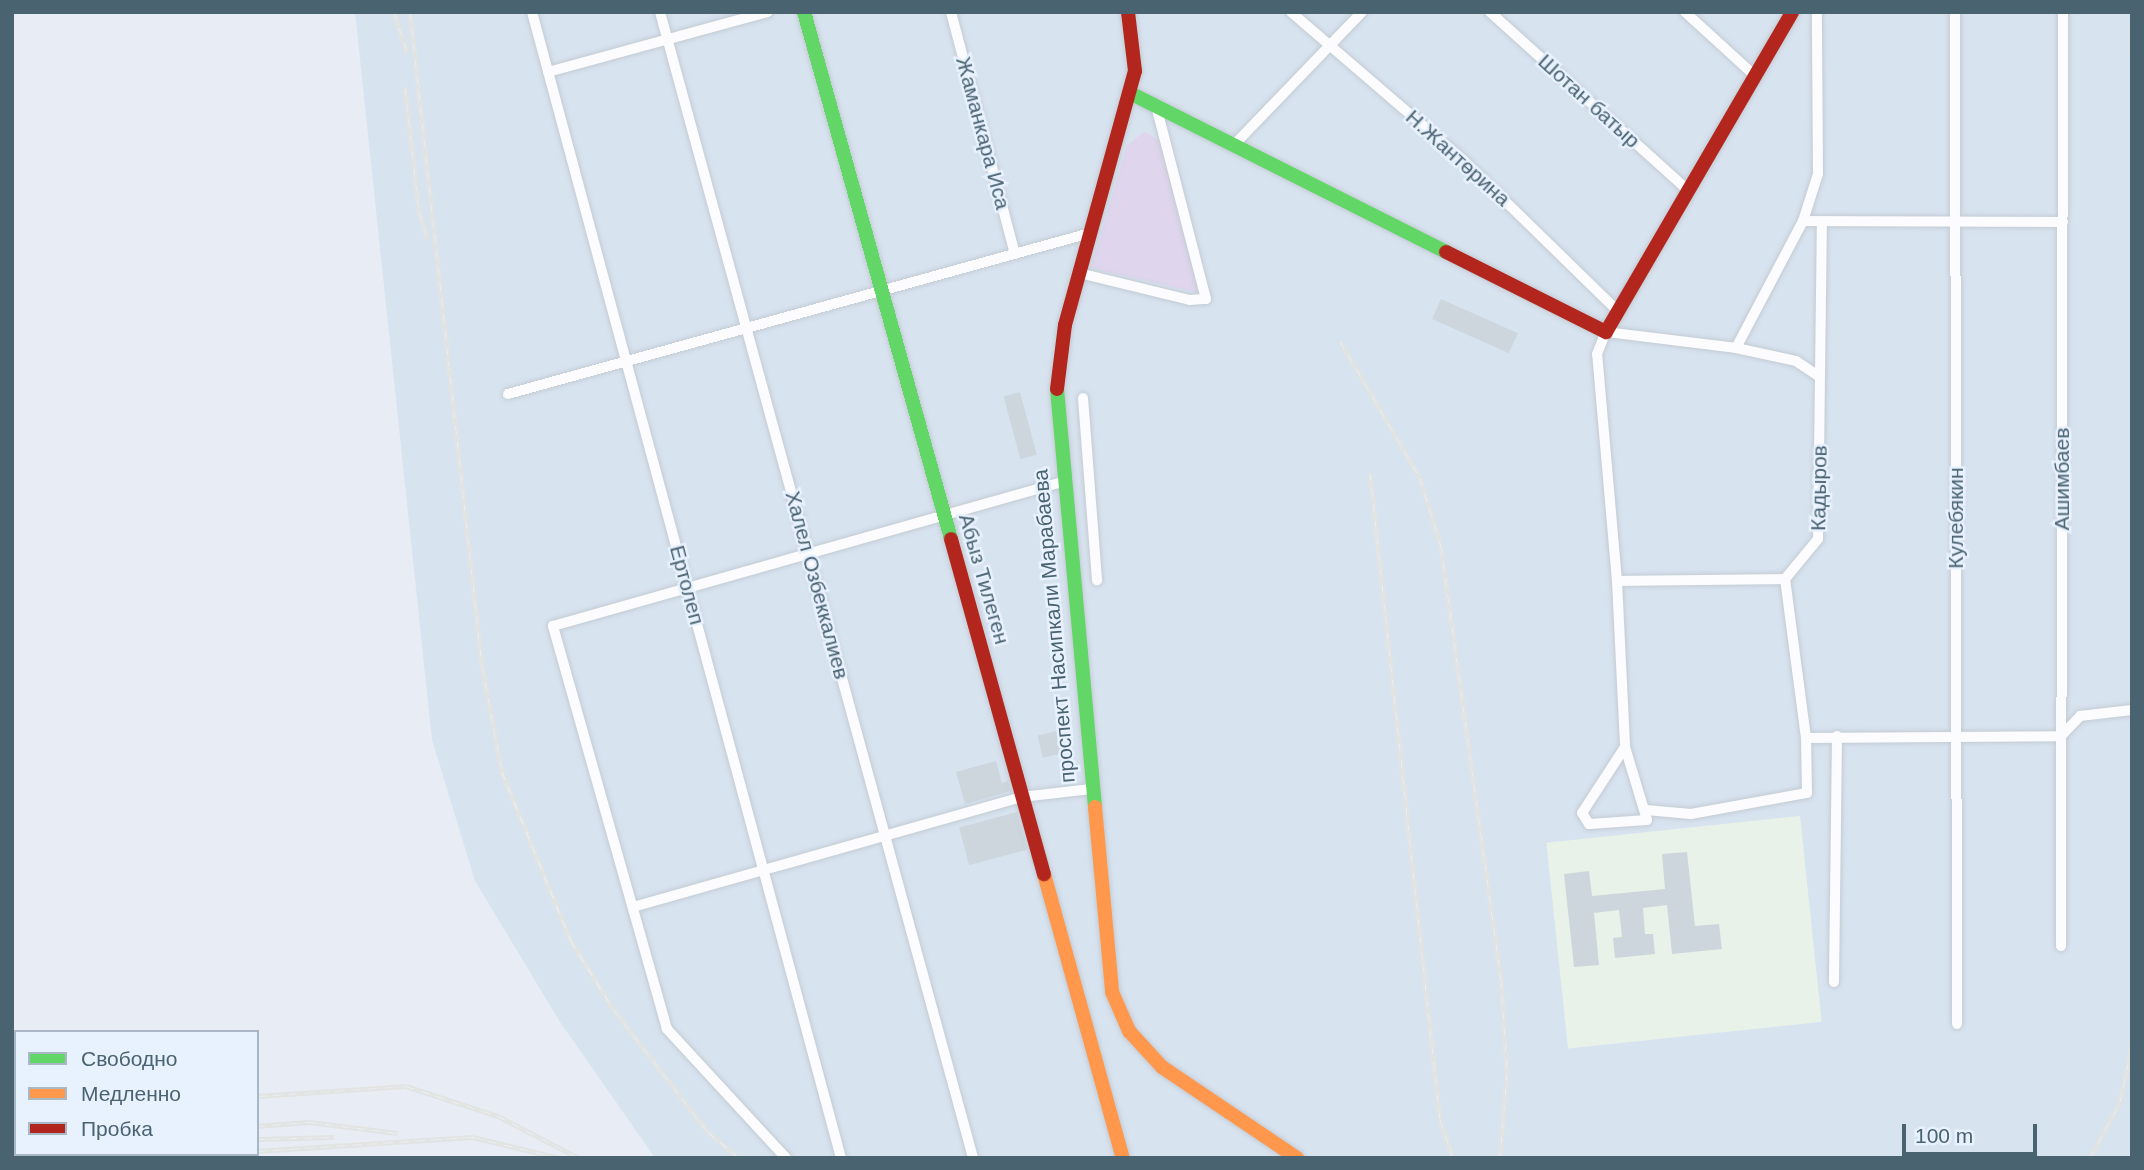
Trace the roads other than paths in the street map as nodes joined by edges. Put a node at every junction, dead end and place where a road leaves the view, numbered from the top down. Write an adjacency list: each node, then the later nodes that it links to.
1 (532, 12): 17 (street, Ертолеп)
2 (660, 12): 15 (street, Халел Озбеккалиев)
3 (768, 12): 15 (street)
4 (804, 12): 30 (street, Абыз Тилеген)
5 (951, 12): 28 (street, Жаманкара Иса)
6 (1128, 12): 19 (street, проспект Насипкали Марабаева)
7 (1291, 12): 16 (street, Н.Жантөрина)
8 (1362, 12): 16 (street)
9 (1490, 12): 22 (street, Шотан батыр)
10 (1685, 12): 18 (street)
11 (1792, 12): 18 (street)
12 (1817, 12): 23 (street)
13 (1955, 12): 26 (street, Кулебякин)
14 (2063, 12): 24 (street, Ашимбаев)
15 (668, 40): 17 (street); 32 (street, Халел Озбеккалиев)
16 (1330, 45): 21 (street); 31 (street, Н.Жантөрина)
17 (548, 72): 35 (street, Ертолеп)
18 (1755, 76): 22 (street)
19 (1130, 93): 20 (street); 27 (street, проспект Насипкали Марабаева)
20 (1157, 109): 21 (street); 29 (street)
21 (1233, 146): 33 (street)
22 (1688, 190): 31 (street)
23 (1803, 221): 25 (street); 34 (street)
24 (2063, 222): 26 (street); 49 (street, Ашимбаев)
25 (1822, 223): 26 (street); 36 (street, Кадыров)
26 (1957, 225): 47 (street, Кулебякин)
27 (1090, 233): 28 (street); 29 (street, проспект Насипкали Марабаева)
28 (1015, 254): 30 (street)
29 (1079, 273): 39 (street, проспект Насипкали Марабаева)
30 (881, 291): 32 (street); 40 (street, Абыз Тилеген)
31 (1618, 311): 33 (street)
32 (747, 328): 35 (street); 41 (street, Халел Озбеккалиев)
33 (1606, 332): 34 (street); 44 (street)
34 (1736, 348): 36 (street)
35 (626, 360): 37 (street); 45 (street, Ертолеп)
36 (1820, 377): 42 (street, Кадыров)
37 (508, 394)
38 (1083, 398): 43 (street)
39 (1062, 482): 40 (street); 52 (street, проспект Насипкали Марабаева)
40 (944, 515): 41 (street); 53 (street, Абыз Тилеген)
41 (808, 554): 45 (street); 55 (street, Халел Озбеккалиев)
42 (1784, 579): 44 (street); 50 (street)
43 (1097, 580)
44 (1617, 581): 51 (street)
45 (687, 588): 56 (street, Ертолеп); 57 (street)
46 (2132, 710): 49 (street)
47 (1957, 734): 48 (street); 49 (street); 60 (street, Кулебякин)
48 (1837, 736): 50 (street); 59 (street)
49 (2061, 736): 58 (street, Ашимбаев)
50 (1806, 738): 54 (street)
51 (1625, 747): 54 (street); 54 (street)
52 (1091, 789): 53 (street); 65 (street, проспект Насипкали Марабаева)
53 (1022, 797): 55 (street); 64 (street, Абыз Тилеген)
54 (1646, 810)
55 (886, 836): 56 (street); 63 (street, Халел Озбеккалиев)
56 (764, 870): 57 (street); 62 (street, Ертолеп)
57 (633, 907): 61 (street)
58 (2061, 946)
59 (1835, 982)
60 (1957, 1024)
61 (786, 1158)
62 (841, 1158)
63 (974, 1158)
64 (1123, 1158)
65 (1297, 1158)

